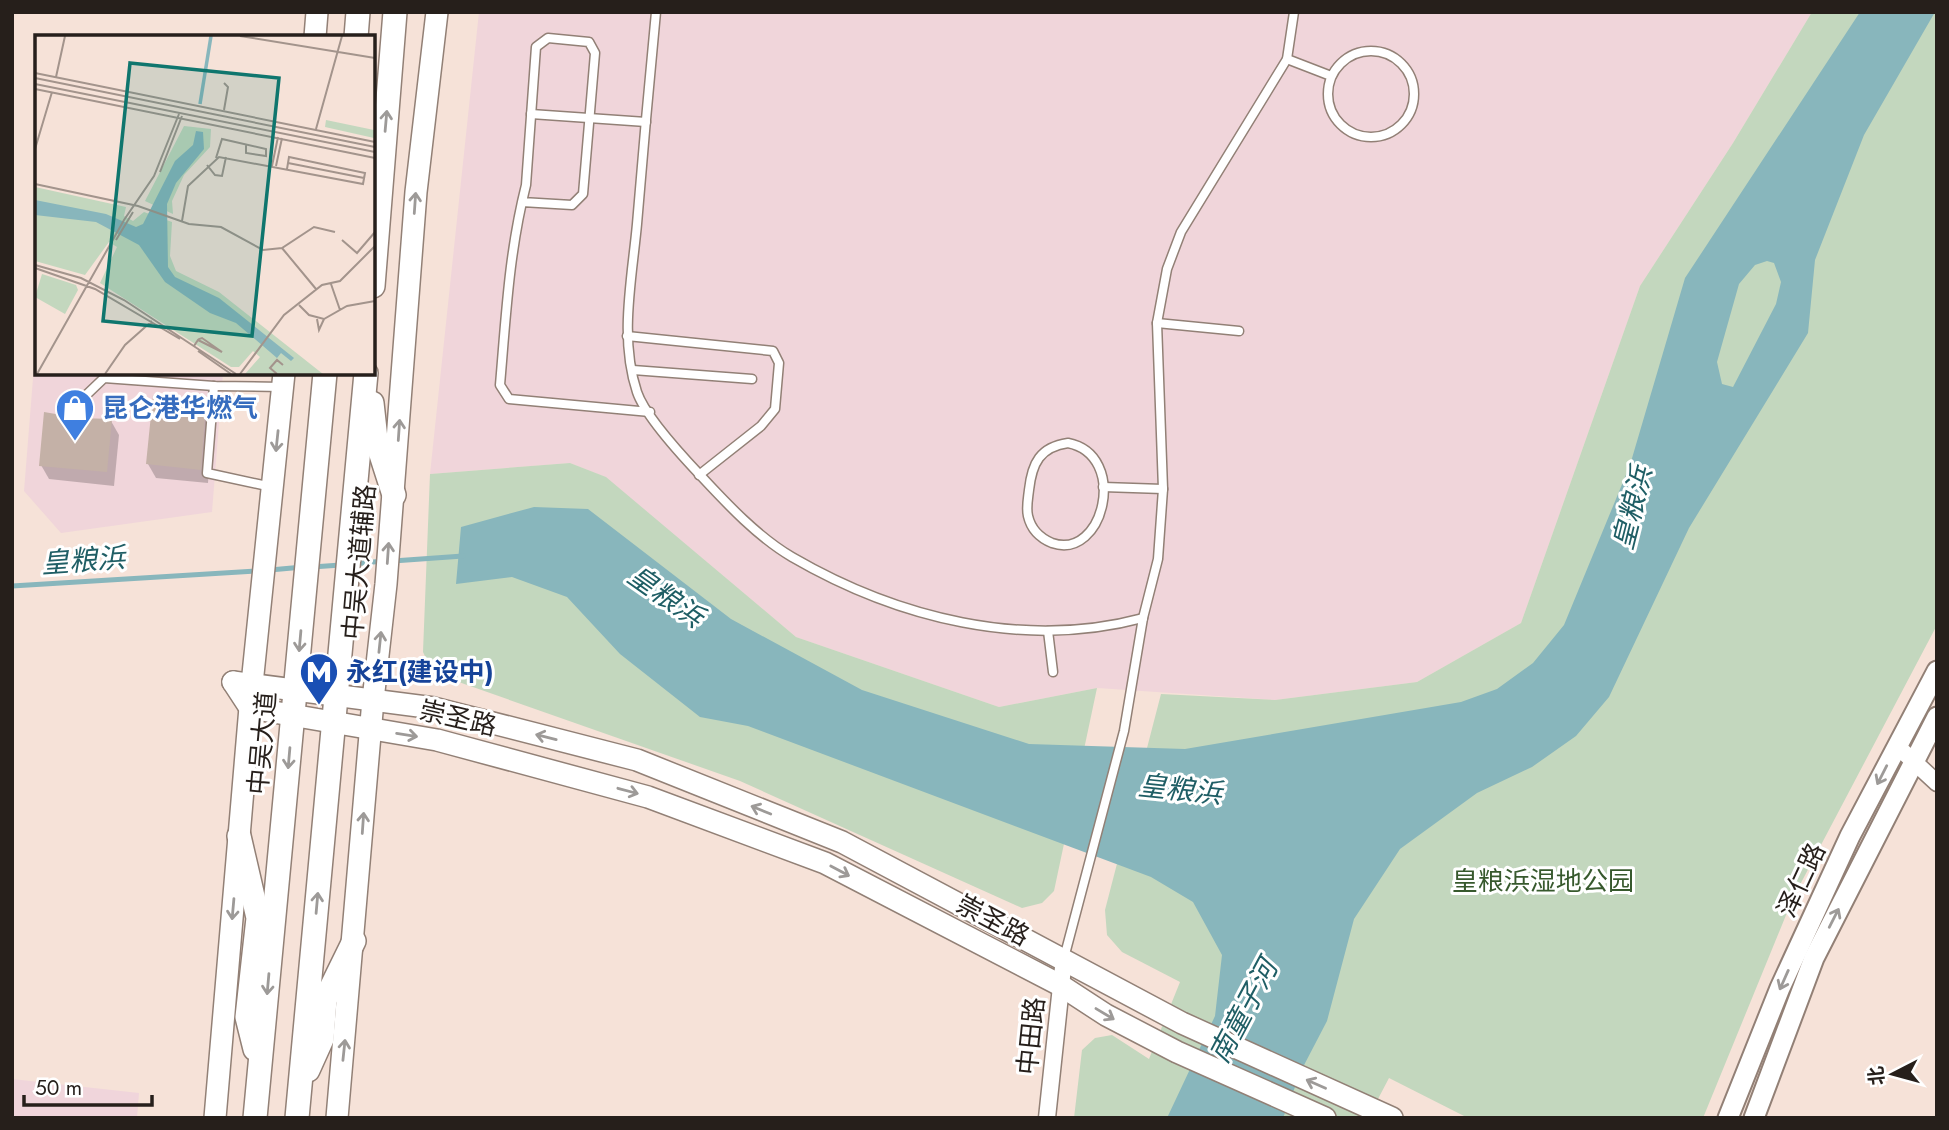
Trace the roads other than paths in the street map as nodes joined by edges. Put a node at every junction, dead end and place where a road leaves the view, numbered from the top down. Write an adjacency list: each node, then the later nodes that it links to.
1 (317, 12): 7 (main road)
2 (359, 12): 8 (main road)
3 (396, 12): 15 (main road, one-way to 3)
4 (437, 12): 32 (main road, 中吴大道辅路, one-way to 4)
5 (656, 12): 13 (lane)
6 (1294, 12): 9 (lane)
7 (315, 35)
8 (356, 35)
9 (1287, 59): 10 (lane); 16 (lane)
10 (1331, 76): 10 (lane)
11 (531, 114): 12 (lane); 12 (lane); 14 (lane)
12 (589, 118): 13 (lane); 14 (lane)
13 (646, 122): 18 (lane)
14 (522, 202): 27 (lane)
15 (374, 274)
16 (1157, 323): 17 (lane); 31 (lane)
17 (1239, 331)
18 (627, 336): 19 (lane); 28 (lane)
19 (633, 370): 23 (lane); 27 (lane)
20 (325, 374): 38 (main road, 中吴大道, one-way to 38)
21 (367, 374): 32 (main road)
22 (367, 374): 39 (main road)
23 (752, 379)
24 (283, 380): 25 (lane); 29 (main road, one-way to 29)
25 (214, 386): 26 (lane); 29 (lane)
26 (80, 412)
27 (650, 412): 28 (lane)
28 (699, 475): 34 (lane)
29 (272, 487): 37 (main road)
30 (1103, 487): 30 (lane); 31 (lane)
31 (1163, 489): 33 (lane)
32 (394, 495): 40 (main road, 中吴大道辅路, one-way to 32)
33 (1143, 618): 34 (lane); 51 (lane)
34 (1048, 631): 36 (lane)
35 (1937, 671): 46 (street, 泽仁路)
36 (1053, 672)
37 (252, 684): 38 (main road, 崇圣路); 41 (main road)
38 (295, 690): 39 (main road, 崇圣路); 42 (main road, 中吴大道)
39 (337, 695): 40 (main road, 崇圣路); 44 (main road)
40 (373, 700): 45 (main road, 中吴大道辅路); 51 (main road, 崇圣路, one-way to 40)
41 (250, 708): 42 (main road, 崇圣路); 49 (main road)
42 (293, 715): 44 (main road, 崇圣路); 53 (main road, 中吴大道, one-way to 53)
43 (1937, 717): 47 (street, 泽仁路)
44 (334, 722): 45 (main road, 崇圣路); 54 (main road, one-way to 44)
45 (370, 729): 50 (main road, 中吴大道辅路, one-way to 45); 52 (main road, 崇圣路, one-way to 52)
46 (1897, 746): 47 (street); 62 (street, 泽仁路, one-way to 62)
47 (1914, 762): 48 (street); 63 (street, 泽仁路, one-way to 47)
48 (1937, 783)
49 (239, 836): 53 (main road); 56 (main road, one-way to 56)
50 (354, 942): 54 (main road); 59 (main road, 中吴大道辅路, one-way to 50)
51 (1064, 958): 52 (street, 中田路); 55 (main road, 崇圣路, one-way to 51)
52 (1060, 985): 60 (street, 中田路); 61 (main road, 崇圣路, one-way to 61)
53 (260, 1068): 57 (main road, 中吴大道)
54 (300, 1089): 58 (main road)
55 (1385, 1115)
56 (215, 1118)
57 (255, 1118)
58 (297, 1118)
59 (337, 1118)
60 (1047, 1118)
61 (1325, 1118)
62 (1728, 1118)
63 (1754, 1118)

